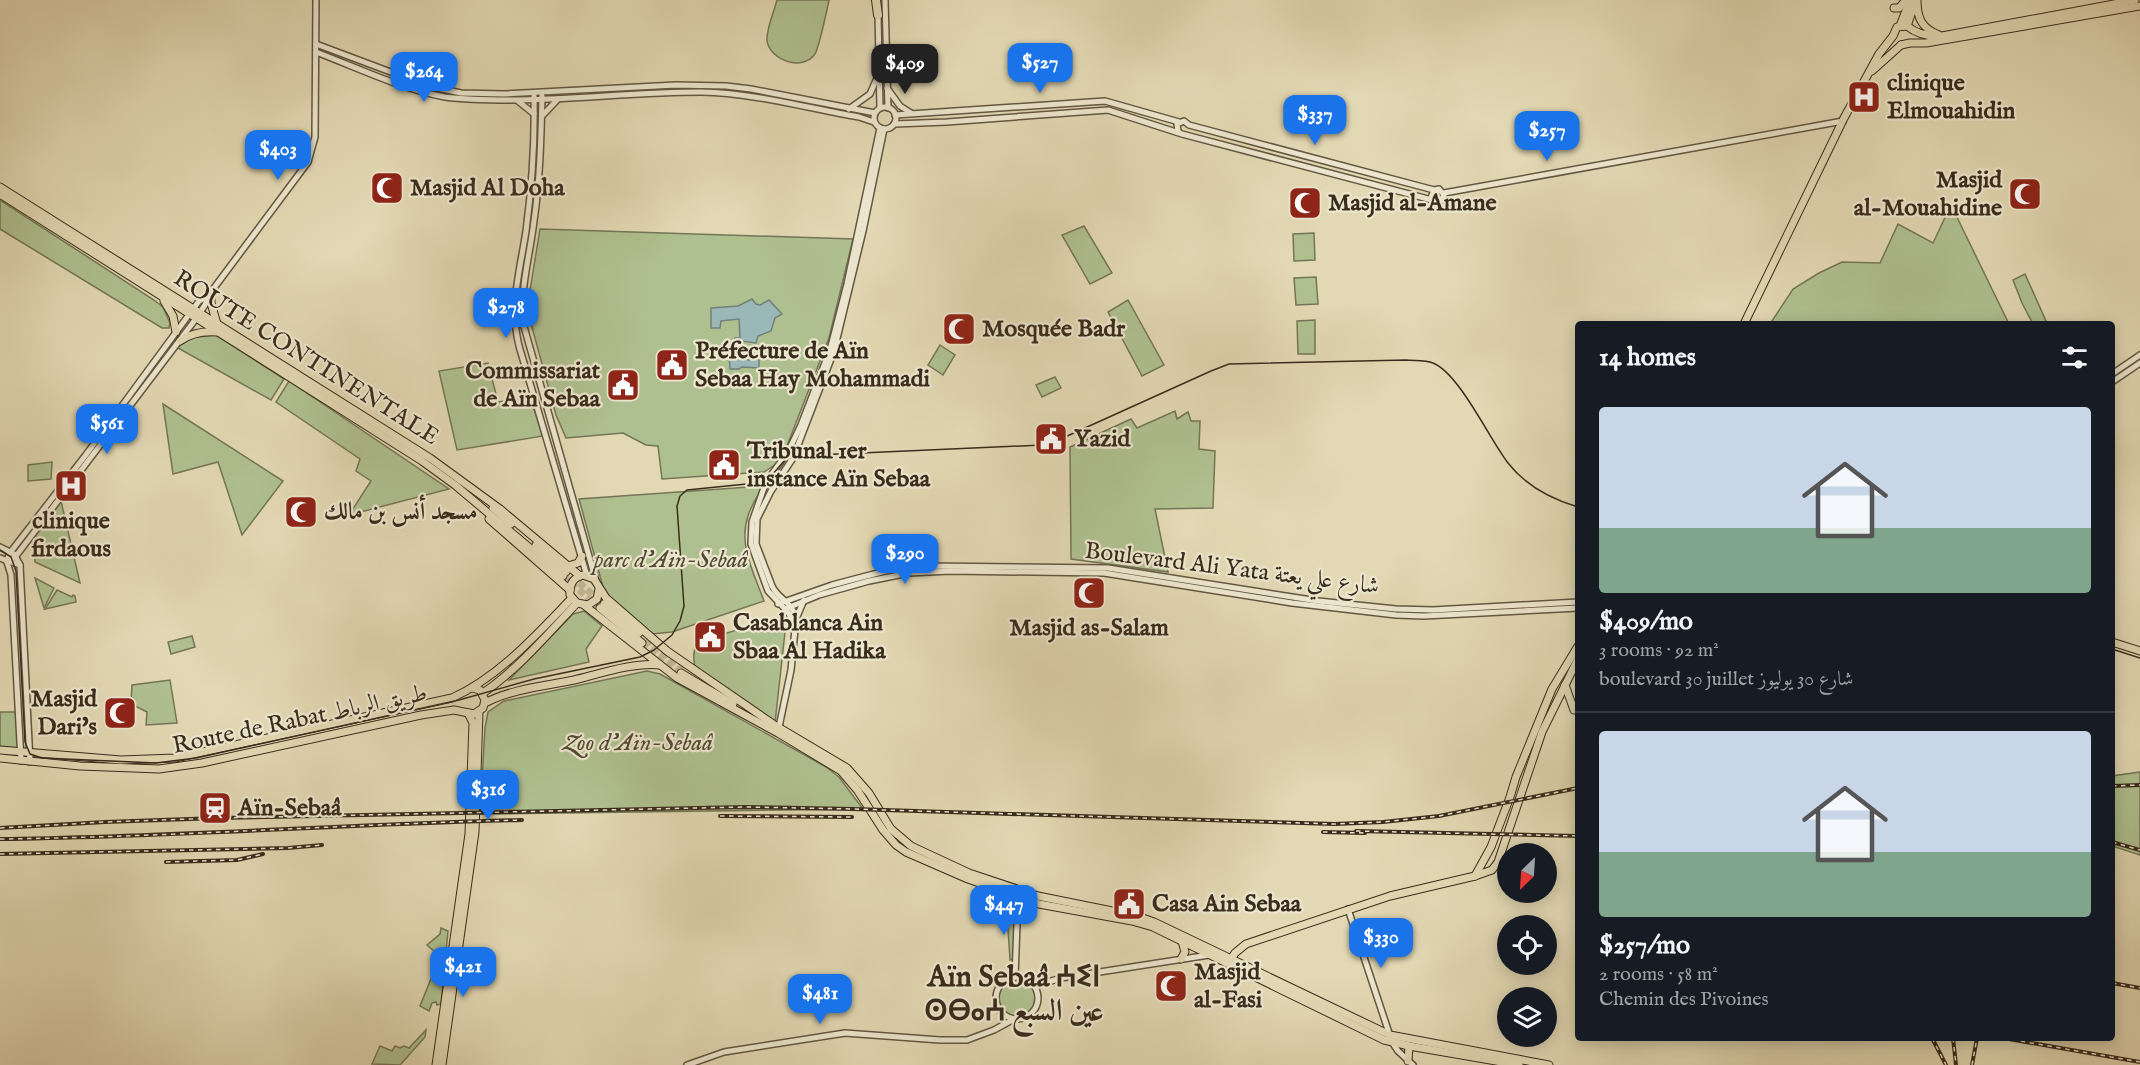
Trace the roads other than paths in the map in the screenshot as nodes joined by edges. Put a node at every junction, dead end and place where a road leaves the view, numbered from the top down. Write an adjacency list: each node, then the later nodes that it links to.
1 (316, 0): 15 (street)
2 (878, 0): 10 (highway)
3 (885, 0): 20 (street)
4 (1908, 0): 9 (main road); 11 (main road)
5 (1916, 0): 11 (main road); 13 (main road)
6 (2135, 0): 7 (main road)
7 (2114, 2): 13 (main road)
8 (2140, 6): 14 (main road)
9 (1894, 8)
10 (878, 15): 18 (street)
11 (1906, 27): 12 (main road); 13 (main road); 14 (main road)
12 (1893, 36): 16 (main road); 19 (main road)
13 (1941, 36)
14 (1910, 43): 16 (main road)
15 (316, 44): 17 (street); 21 (street)
16 (1901, 45): 19 (main road)
17 (316, 52): 25 (street); 49 (street)
18 (880, 70): 27 (street); 29 (street)
19 (1870, 73): 35 (main road)
20 (886, 87): 28 (street); 33 (street)
21 (533, 92): 22 (street); 26 (street)
22 (542, 92): 23 (street); 29 (street)
23 (542, 99): 24 (street); 26 (street); 34 (street)
24 (558, 99): 34 (street); 36 (street)
25 (517, 100): 26 (street); 31 (street)
26 (534, 100): 31 (street)
27 (880, 108): 28 (street); 30 (street)
28 (888, 108): 32 (street)
29 (849, 109): 30 (street)
30 (875, 113): 36 (street)
31 (534, 114): 65 (street)
32 (895, 115): 33 (street); 38 (street)
33 (916, 115): 37 (street)
34 (542, 118): 71 (street)
35 (1843, 121): 45 (street); 53 (main road)
36 (874, 122): 40 (street)
37 (1179, 122): 39 (street); 41 (street)
38 (894, 124): 40 (street); 41 (street)
39 (1189, 125): 42 (street); 44 (street)
40 (882, 129): 48 (street)
41 (1178, 131): 42 (street)
42 (1185, 133): 47 (street)
43 (0, 187): 51 (main road, ROUTE CONTINENTALE)
44 (1434, 190): 45 (street); 47 (street)
45 (1444, 193): 47 (street)
46 (0, 194): 50 (main road, ROUTE CONTINENTALE)
47 (1432, 200)
48 (853, 266): 75 (street); 78 (street)
49 (209, 295): 51 (street); 52 (street); 54 (main road)
50 (161, 297): 51 (main road, ROUTE CONTINENTALE); 55 (main road)
51 (191, 311): 52 (main road, ROUTE CONTINENTALE); 55 (street)
52 (199, 316): 54 (main road, ROUTE CONTINENTALE); 56 (street)
53 (1745, 321)
54 (218, 328): 56 (main road); 61 (main road, ROUTE CONTINENTALE); 69 (main road, ROUTE CONTINENTALE)
55 (176, 332): 63 (street)
56 (180, 341): 64 (street)
57 (2140, 356): 59 (street)
58 (2140, 363): 60 (street)
59 (2115, 372)
60 (2115, 380)
61 (467, 496): 69 (main road, ROUTE CONTINENTALE); 72 (main road, ROUTE CONTINENTALE)
62 (0, 547): 63 (street)
63 (10, 551): 64 (street); 67 (street)
64 (16, 556): 67 (street); 68 (street)
65 (582, 556): 69 (main road); 70 (street)
66 (0, 558): 67 (street)
67 (8, 562): 68 (street); 106 (street)
68 (20, 565): 105 (street)
69 (566, 572): 70 (main road, ROUTE CONTINENTALE)
70 (583, 576): 71 (main road); 72 (main road)
71 (598, 585): 76 (main road); 103 (main road)
72 (570, 590): 76 (main road)
73 (1258, 594): 74 (street, Boulevard Ali Yata شارع علي يعتة); 75 (street, Boulevard Ali Yata شارع علي يعتة); 77 (street, Boulevard Ali Yata شارع علي يعتة); 81 (street, Boulevard Ali Yata شارع علي يعتة)
74 (804, 600): 80 (street, Boulevard Ali Yata شارع علي يعتة); 83 (street)
75 (787, 601): 78 (street, Boulevard Ali Yata شارع علي يعتة); 80 (street)
76 (578, 602): 90 (main road); 94 (main road); 96 (main road)
77 (1575, 602)
78 (778, 604): 82 (street)
79 (602, 606): 84 (main road)
80 (792, 606): 82 (street, Boulevard Ali Yata شارع علي يعتة); 83 (street)
81 (1575, 608)
82 (785, 609): 83 (street)
83 (795, 621): 103 (street)
84 (644, 641)
85 (2115, 643): 88 (main road)
86 (2115, 648): 89 (main road)
87 (1575, 651): 109 (main road)
88 (2140, 651)
89 (2140, 656)
90 (660, 665): 97 (main road); 103 (main road)
91 (1575, 665): 93 (main road)
92 (682, 671): 103 (main road)
93 (1565, 685): 98 (main road); 109 (main road)
94 (472, 688): 95 (main road); 96 (main road)
95 (462, 693): 100 (main road); 105 (main road, Route de Rabat طريق الرباط)
96 (483, 693): 97 (main road)
97 (485, 703): 101 (main road)
98 (1574, 710)
99 (445, 711): 100 (main road, Route de Rabat طريق الرباط); 102 (main road); 108 (main road, Route de Rabat طريق الرباط)
100 (466, 712): 101 (main road); 102 (main road)
101 (479, 712): 125 (main road)
102 (473, 723): 124 (main road)
103 (777, 728): 110 (main road); 113 (main road)
104 (0, 750): 106 (main road, Route de Rabat طريق الرباط)
105 (30, 754): 106 (main road, Route de Rabat طريق الرباط); 108 (street)
106 (21, 757): 107 (main road, Route de Rabat طريق الرباط); 108 (main road, Route de Rabat طريق الرباط)
107 (0, 758)
108 (30, 762)
109 (1475, 876): 111 (main road)
110 (1018, 897): 112 (main road); 116 (street)
111 (1348, 909): 115 (main road); 121 (street)
112 (1182, 941): 113 (main road); 114 (main road)
113 (1213, 953): 114 (street); 115 (main road)
114 (1181, 959): 117 (street)
115 (1230, 962): 121 (main road)
116 (1015, 977): 117 (street); 118 (street)
117 (1035, 986): 119 (street)
118 (1003, 1014): 119 (street); 120 (street)
119 (1014, 1019): 120 (street)
120 (1000, 1027): 126 (street)
121 (1391, 1039): 122 (main road); 123 (street); 128 (main road)
122 (1409, 1046): 123 (main road); 127 (main road)
123 (1410, 1063)
124 (436, 1065)
125 (442, 1065)
126 (687, 1065)
127 (1519, 1065)
128 (1549, 1065)

